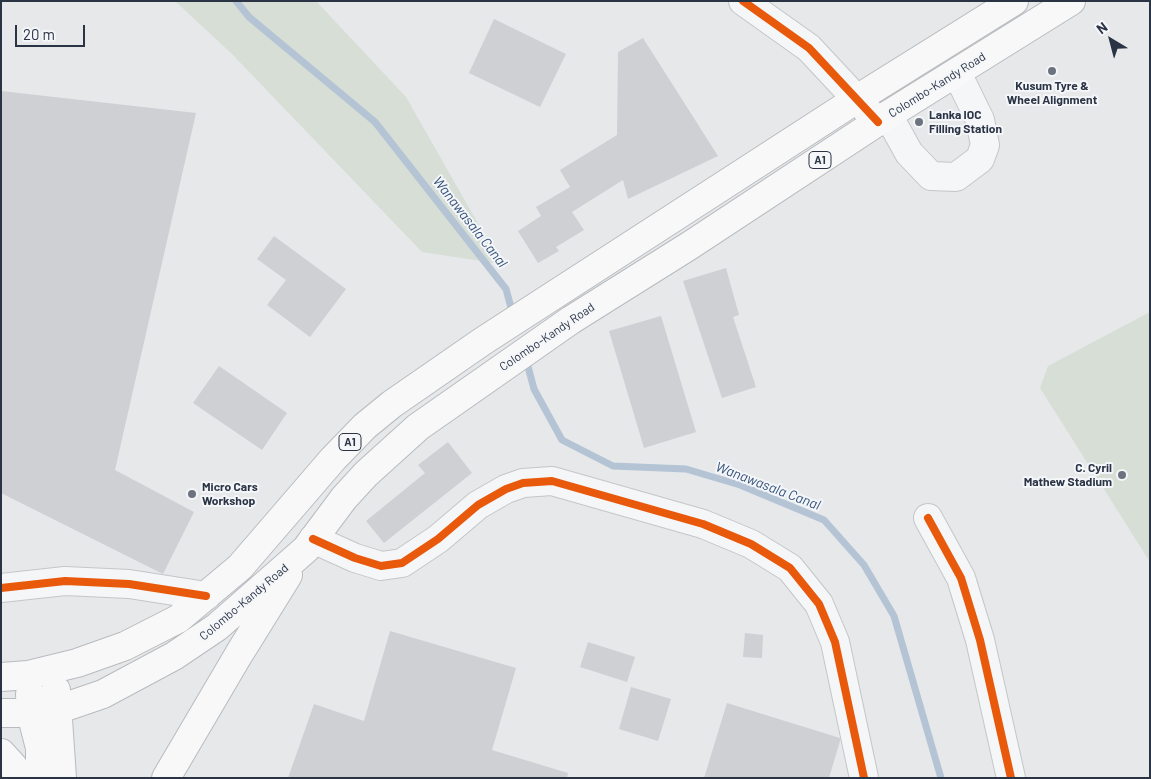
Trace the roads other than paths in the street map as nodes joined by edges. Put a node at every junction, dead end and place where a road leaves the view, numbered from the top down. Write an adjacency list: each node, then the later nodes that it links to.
1 (742, 1): 5 (street)
2 (1014, 1): 5 (highway, A1)
3 (1071, 1): 4 (highway, Colombo-Kandy Road / A1)
4 (957, 73): 6 (highway, Colombo-Kandy Road / A1); 6 (street)
5 (857, 99): 6 (street); 10 (highway, A1)
6 (883, 118): 8 (highway, Colombo-Kandy Road / A1)
7 (928, 518): 21 (street)
8 (310, 544): 13 (highway, Colombo-Kandy Road / A1); 19 (highway); 20 (street)
9 (1, 588): 10 (street)
10 (206, 596): 11 (highway, A1)
11 (56, 669): 12 (highway, A1); 13 (highway, A1)
12 (14, 676): 13 (highway, A1)
13 (44, 710): 14 (highway, Colombo-Kandy Road); 17 (highway, A1); 18 (highway, A1)
14 (1, 713)
15 (1, 753): 16 (highway)
16 (18, 778)
17 (40, 778)
18 (62, 778)
19 (166, 778)
20 (864, 778)
21 (1011, 778)

